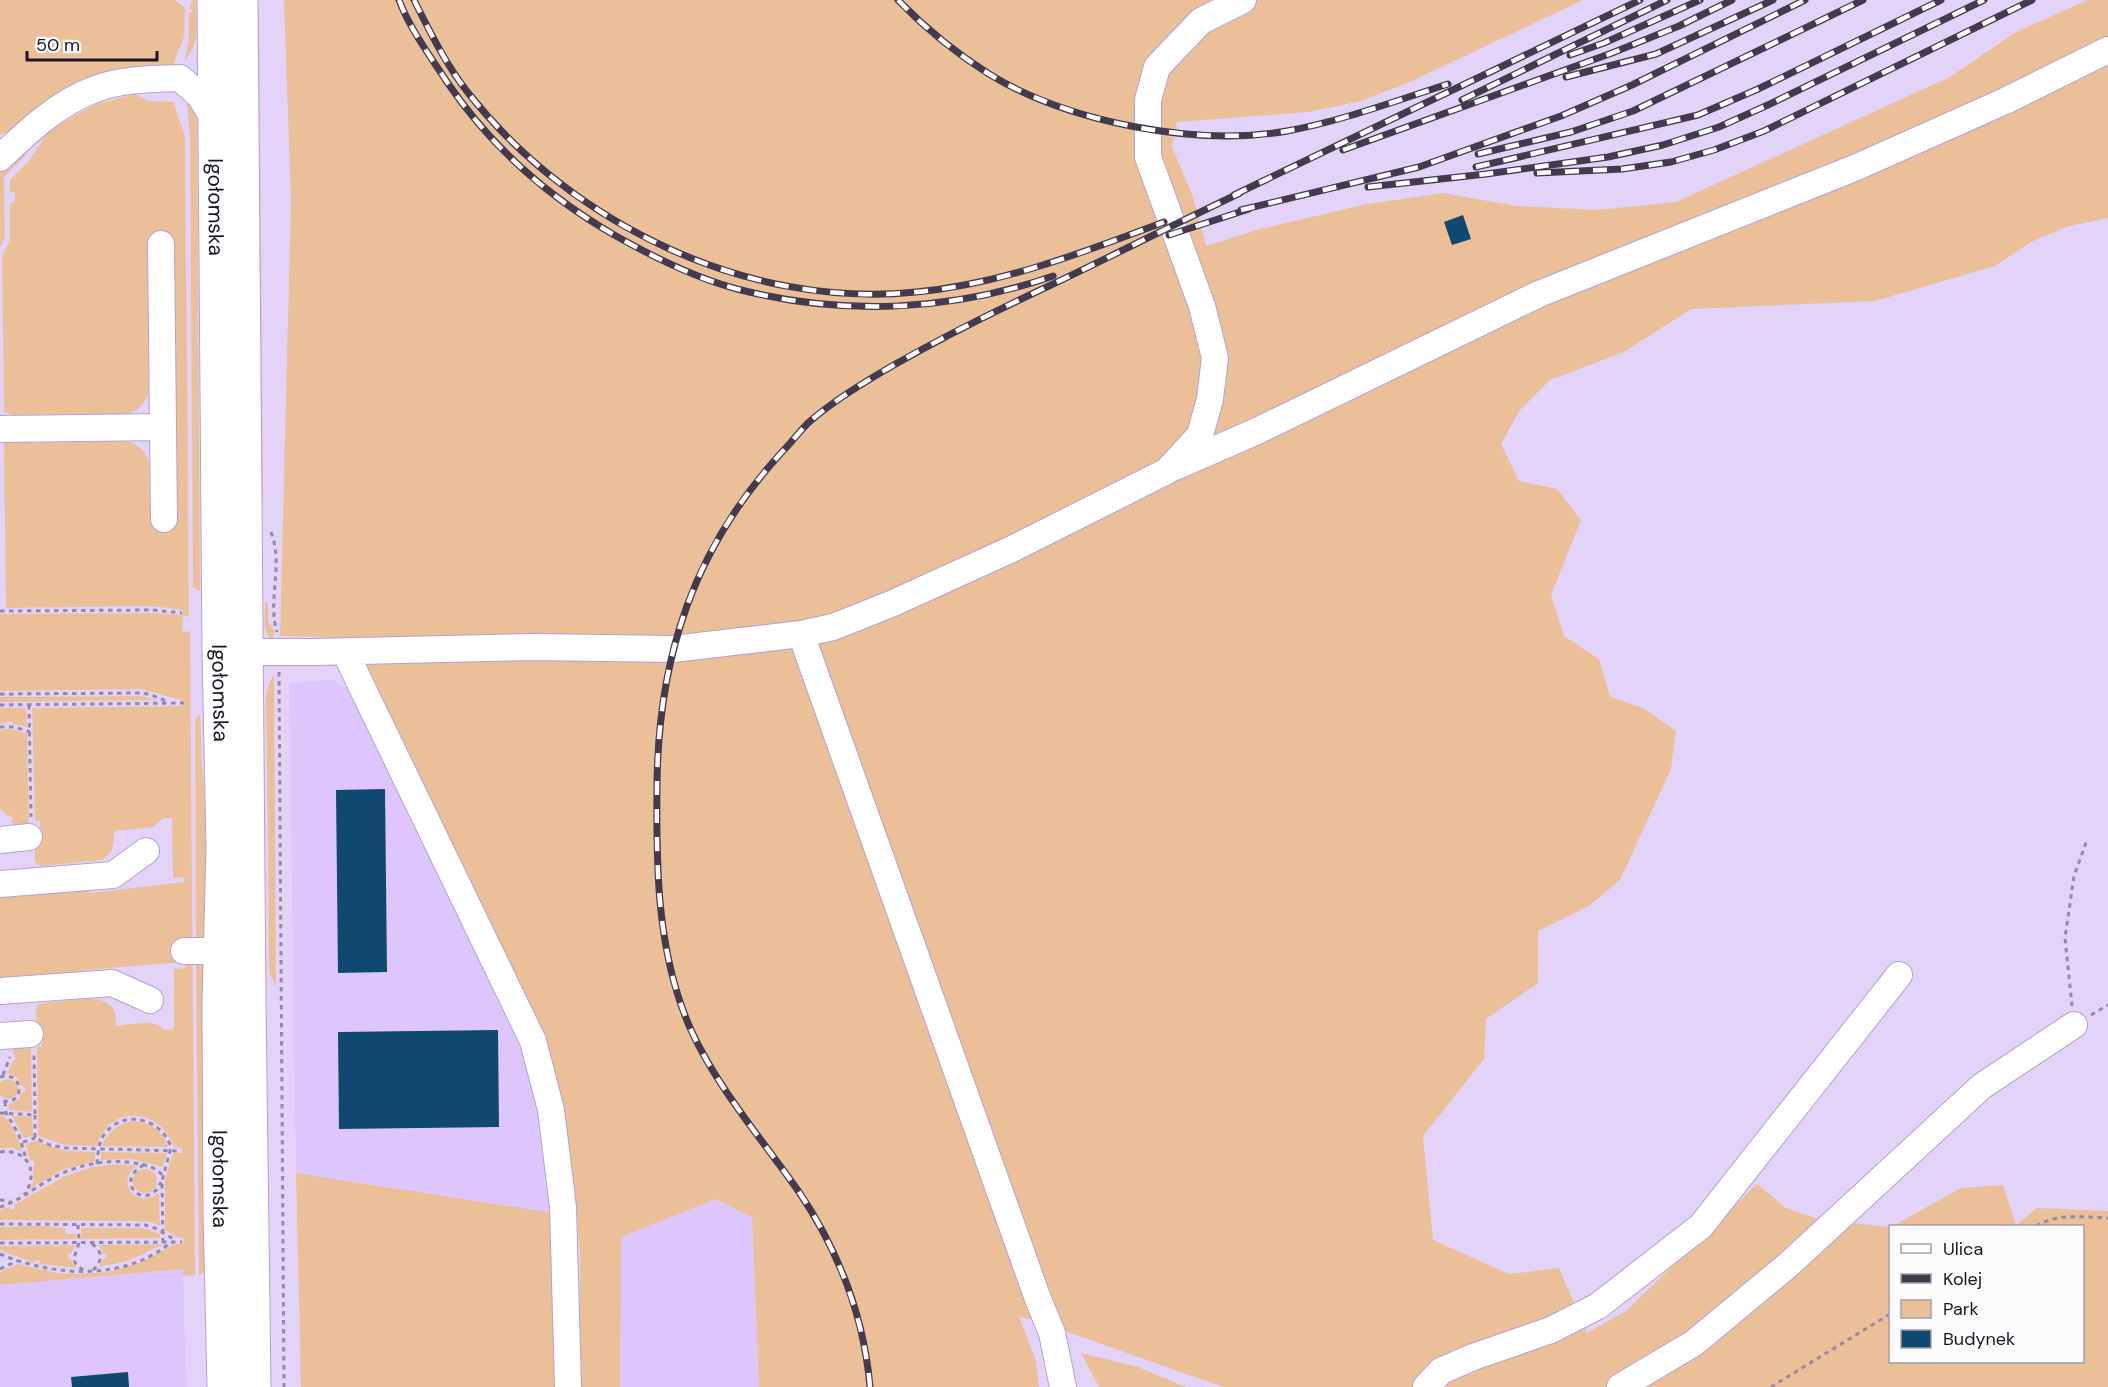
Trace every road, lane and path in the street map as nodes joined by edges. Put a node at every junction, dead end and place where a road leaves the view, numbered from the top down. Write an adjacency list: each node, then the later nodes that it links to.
1 (241, 0): 18 (main road, Igołomska)
2 (1243, 0): 11 (lane)
3 (214, 15): 5 (lane); 6 (main road, Igołomska)
4 (2108, 50): 11 (lane)
5 (180, 78): 6 (lane); 7 (lane)
6 (215, 121): 34 (main road, Igołomska)
7 (0, 158)
8 (161, 244): 9 (lane)
9 (163, 427): 10 (lane); 12 (lane)
10 (0, 429)
11 (1167, 471): 17 (lane)
12 (164, 519)
13 (271, 531): 16 (path)
14 (0, 611): 15 (path)
15 (182, 613)
16 (277, 633)
17 (801, 634): 19 (lane); 83 (lane)
18 (246, 652): 19 (lane); 80 (main road, Igołomska)
19 (345, 652): 82 (lane)
20 (279, 666): 81 (path)
21 (0, 694): 22 (path)
22 (170, 703): 23 (path); 25 (path)
23 (184, 703)
24 (0, 705): 25 (path)
25 (29, 705): 27 (path)
26 (0, 727): 27 (path)
27 (30, 732): 28 (path)
28 (29, 837): 29 (lane)
29 (0, 840)
30 (2087, 840): 38 (path)
31 (146, 850): 32 (lane)
32 (0, 884)
33 (184, 951): 34 (lane)
34 (221, 951): 79 (main road, Igołomska)
35 (1899, 975): 84 (lane)
36 (0, 992): 37 (lane)
37 (150, 1000)
38 (2074, 1025): 85 (lane)
39 (30, 1034): 40 (lane); 46 (path)
40 (0, 1036)
41 (0, 1077): 43 (path)
42 (0, 1100): 43 (path)
43 (5, 1102): 45 (path)
44 (0, 1113): 45 (path)
45 (6, 1113): 46 (path); 48 (path)
46 (35, 1115): 47 (path)
47 (35, 1138): 48 (path); 49 (path)
48 (22, 1143): 53 (path)
49 (98, 1149): 50 (path); 50 (path); 54 (path)
50 (171, 1151): 51 (path); 56 (path)
51 (181, 1151)
52 (0, 1152): 53 (path)
53 (26, 1159): 57 (path)
54 (97, 1164): 55 (path); 57 (path)
55 (144, 1165): 56 (path); 56 (path)
56 (162, 1179): 65 (path)
57 (22, 1196): 59 (path)
58 (0, 1200): 59 (path)
59 (12, 1201): 60 (path)
60 (0, 1207)
61 (2108, 1218): 64 (path)
62 (0, 1224): 63 (path)
63 (78, 1225): 65 (path); 67 (path)
64 (2039, 1225)
65 (163, 1232): 66 (path); 69 (path)
66 (177, 1241): 70 (path); 71 (path)
67 (79, 1242): 68 (path); 72 (path); 76 (path)
68 (90, 1242): 69 (path); 77 (path)
69 (163, 1242): 70 (path)
70 (171, 1242): 77 (path)
71 (182, 1242)
72 (0, 1243)
73 (0, 1254): 74 (path)
74 (17, 1261): 75 (path); 76 (path)
75 (0, 1269)
76 (86, 1271): 77 (path)
77 (92, 1271)
78 (1889, 1315): 86 (path)
79 (224, 1387)
80 (254, 1387)
81 (284, 1387)
82 (568, 1387)
83 (1063, 1387)
84 (1426, 1387)
85 (1620, 1387)
86 (1771, 1387)

